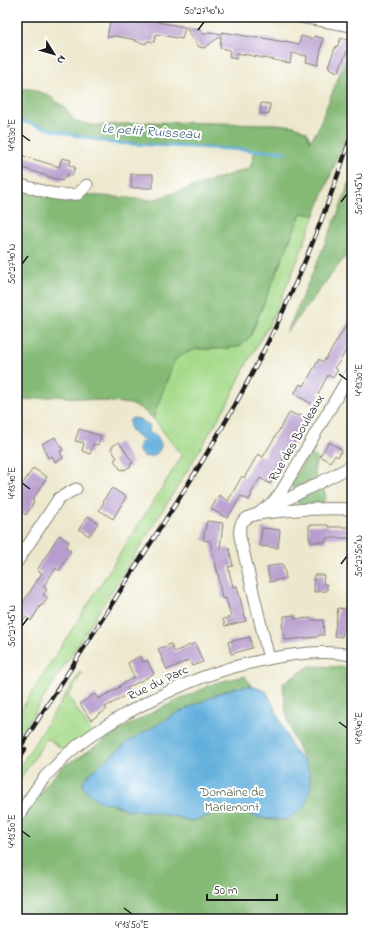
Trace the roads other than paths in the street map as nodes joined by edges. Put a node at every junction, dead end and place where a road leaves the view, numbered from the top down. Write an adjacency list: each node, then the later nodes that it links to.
1 (301, 17): 2 (street)
2 (352, 26)
3 (17, 184): 4 (street)
4 (86, 185)
5 (352, 371): 9 (street, Rue des Bouleaux)
6 (352, 466): 9 (street)
7 (76, 489): 10 (street)
8 (352, 508): 9 (street, Rue des Bouleaux)
9 (258, 514): 12 (street, Rue des Bouleaux)
10 (17, 562)
11 (352, 655): 12 (street, Rue du Parc)
12 (269, 659): 13 (street, Rue du Parc)
13 (17, 818)

